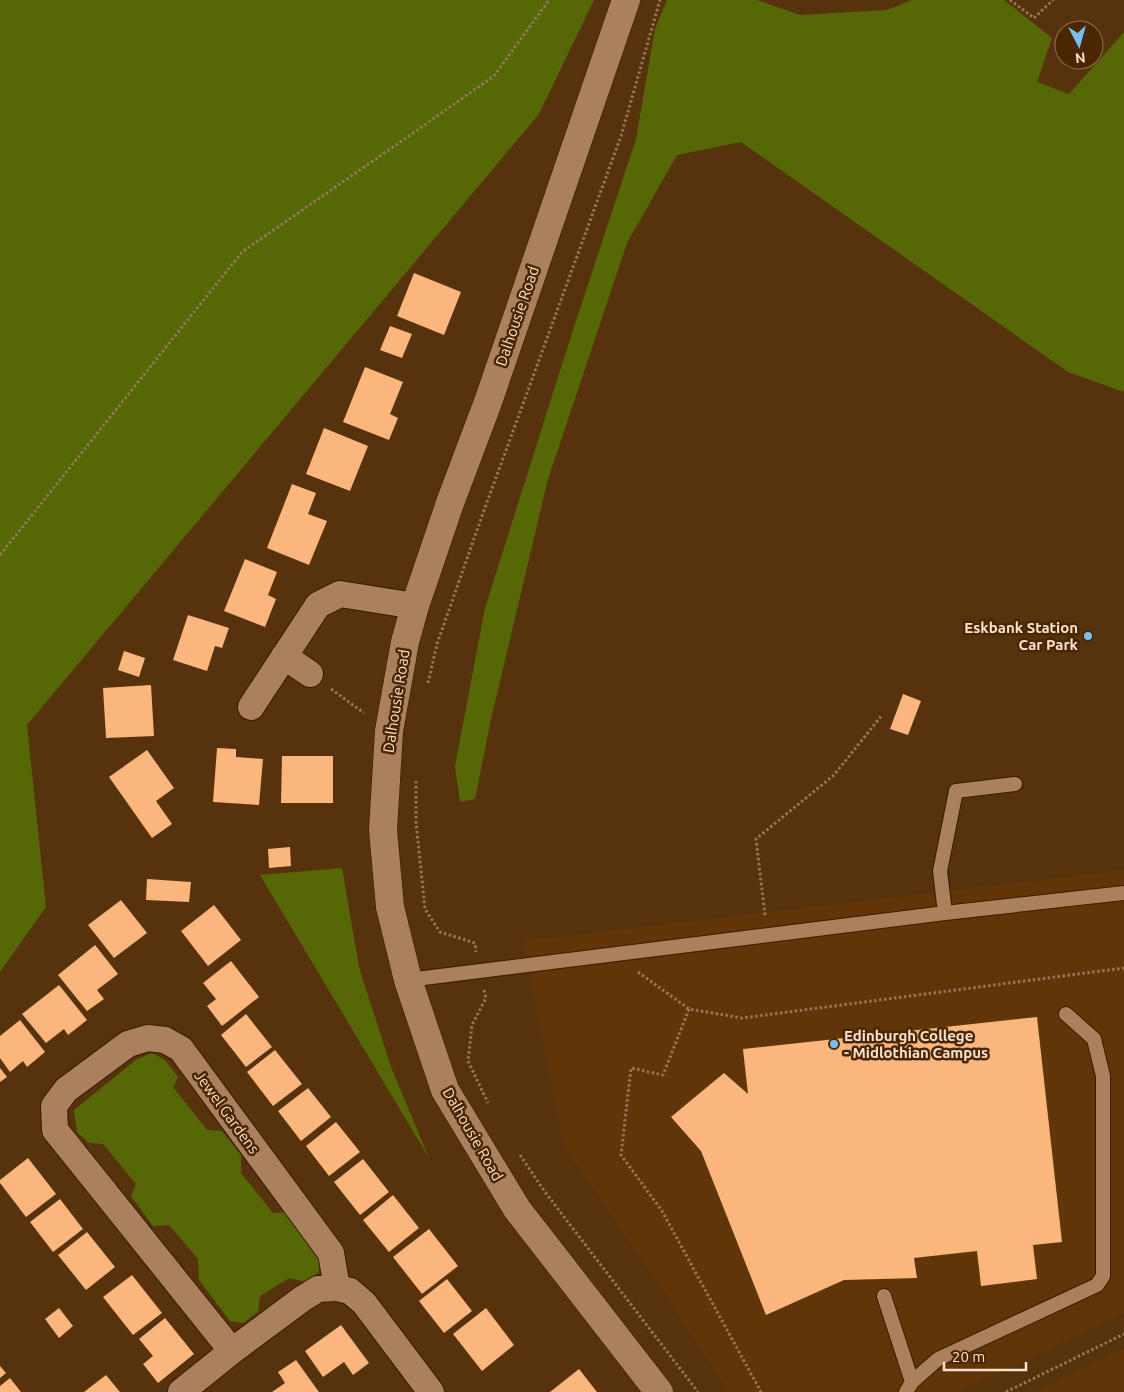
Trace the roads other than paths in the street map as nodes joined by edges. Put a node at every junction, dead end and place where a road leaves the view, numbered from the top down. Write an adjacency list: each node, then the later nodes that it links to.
1 (626, 0): 2 (main road, Dalhousie Road)
2 (415, 606): 3 (street); 9 (main road, Dalhousie Road)
3 (284, 656): 4 (street); 5 (street)
4 (310, 674)
5 (251, 707)
6 (1015, 784): 8 (lane)
7 (1124, 893): 8 (lane)
8 (945, 913): 9 (lane)
9 (408, 980): 17 (main road, Dalhousie Road)
10 (1066, 1014): 14 (lane)
11 (337, 1288): 13 (street); 13 (street, Jewel Gardens); 16 (street)
12 (884, 1296): 14 (lane)
13 (232, 1351): 15 (street)
14 (909, 1387)
15 (182, 1392)
16 (431, 1392)
17 (659, 1392)

